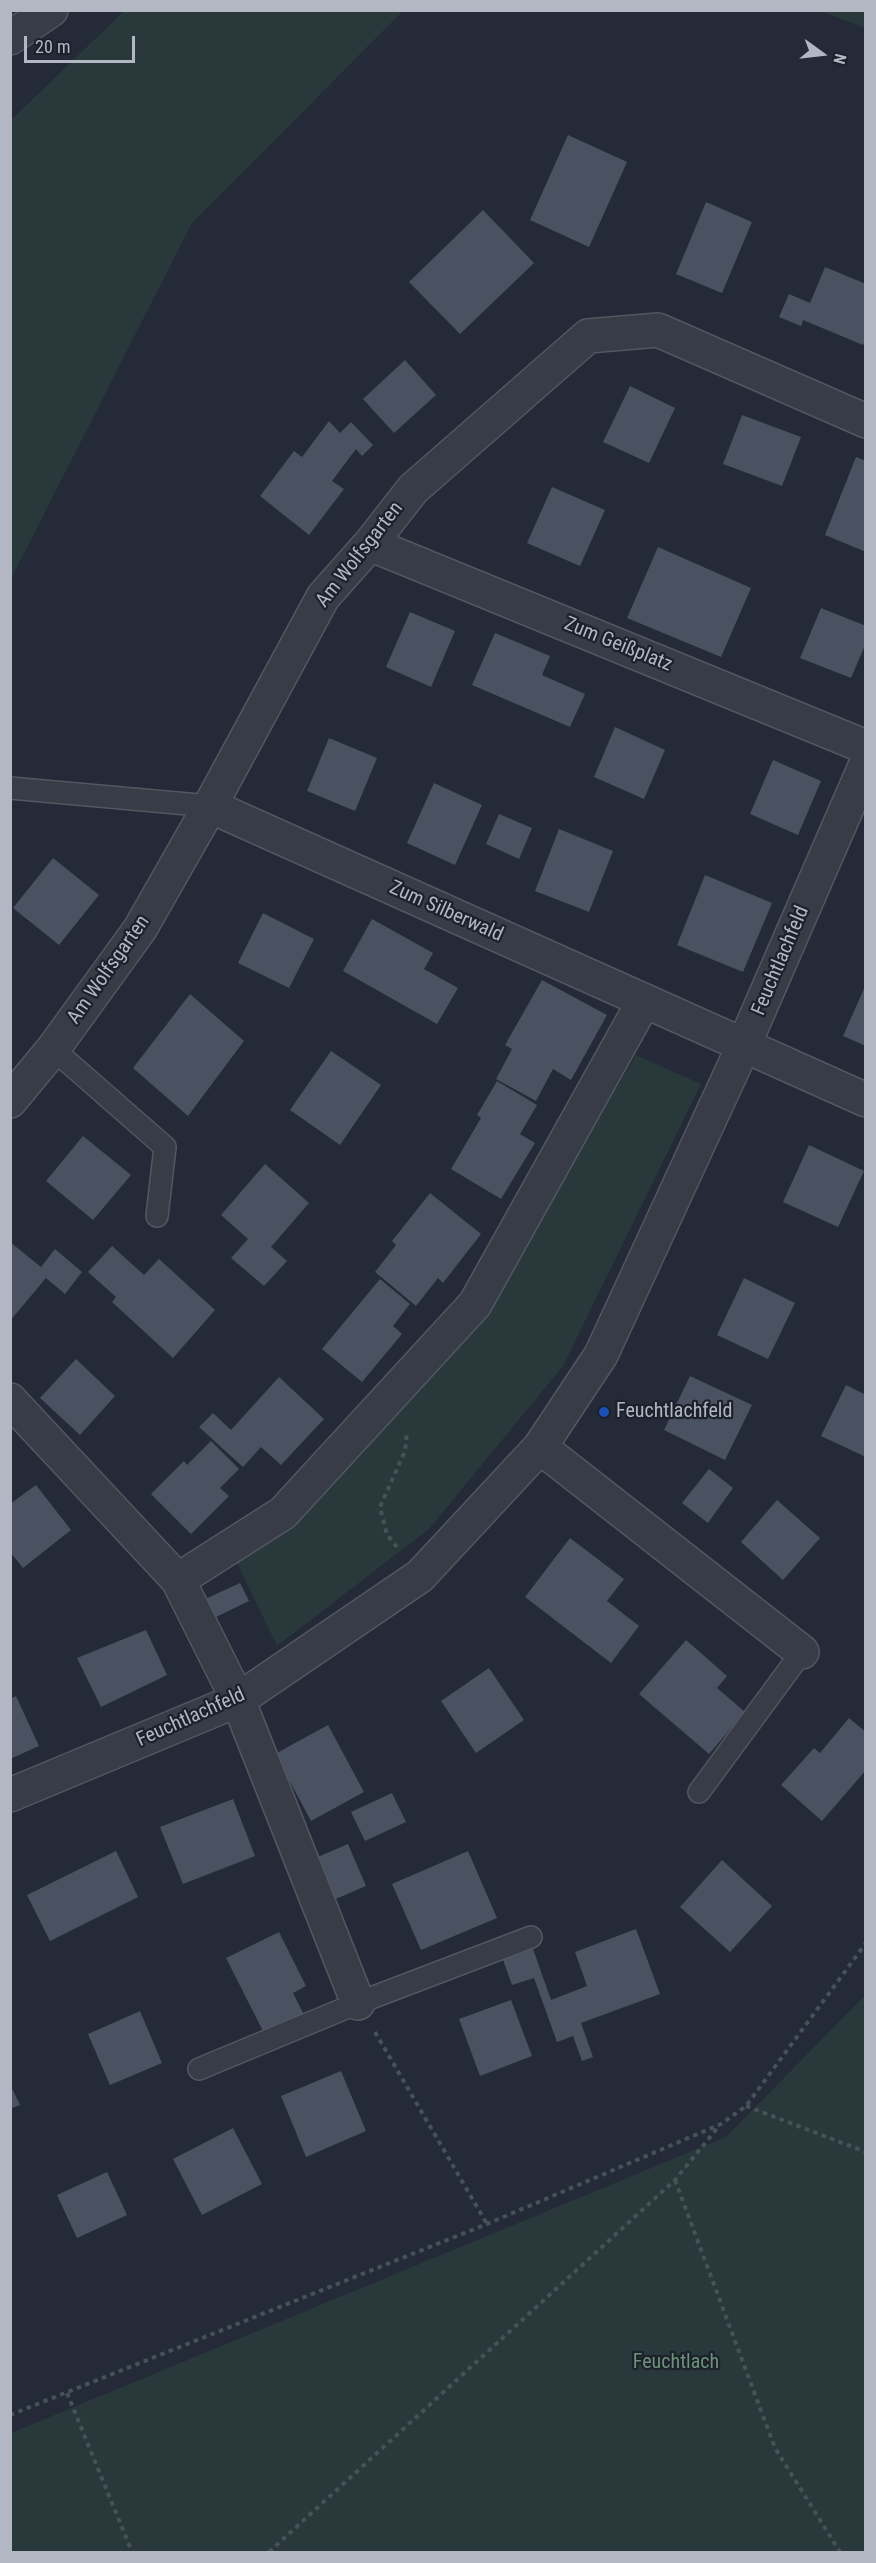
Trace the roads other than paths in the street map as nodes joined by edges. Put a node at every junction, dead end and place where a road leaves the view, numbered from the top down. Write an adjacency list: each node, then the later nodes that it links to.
1 (51, 10): 2 (street)
2 (10, 38)
3 (866, 421): 4 (street, Am Wolfsgarten)
4 (370, 544): 5 (street, Zum Geißplatz); 8 (street, Am Wolfsgarten)
5 (866, 747)
6 (866, 764): 10 (street, Feuchtlachfeld)
7 (10, 789): 8 (lane, Zum Silberwald)
8 (210, 806): 9 (street, Zum Silberwald); 11 (street, Am Wolfsgarten)
9 (644, 1001): 10 (street, Zum Silberwald); 17 (street)
10 (743, 1047): 12 (street, Zum Silberwald); 16 (street, Feuchtlachfeld)
11 (53, 1049): 13 (street, Am Wolfsgarten); 14 (lane)
12 (866, 1100)
13 (10, 1101)
14 (157, 1216)
15 (10, 1400): 17 (street)
16 (540, 1447): 18 (street); 19 (street, Feuchtlachfeld)
17 (178, 1580): 19 (street)
18 (802, 1652): 20 (lane)
19 (238, 1700): 21 (street, Feuchtlachfeld); 23 (street)
20 (699, 1792)
21 (10, 1795)
22 (531, 1937): 23 (lane)
23 (358, 2003): 24 (lane)
24 (199, 2069)

